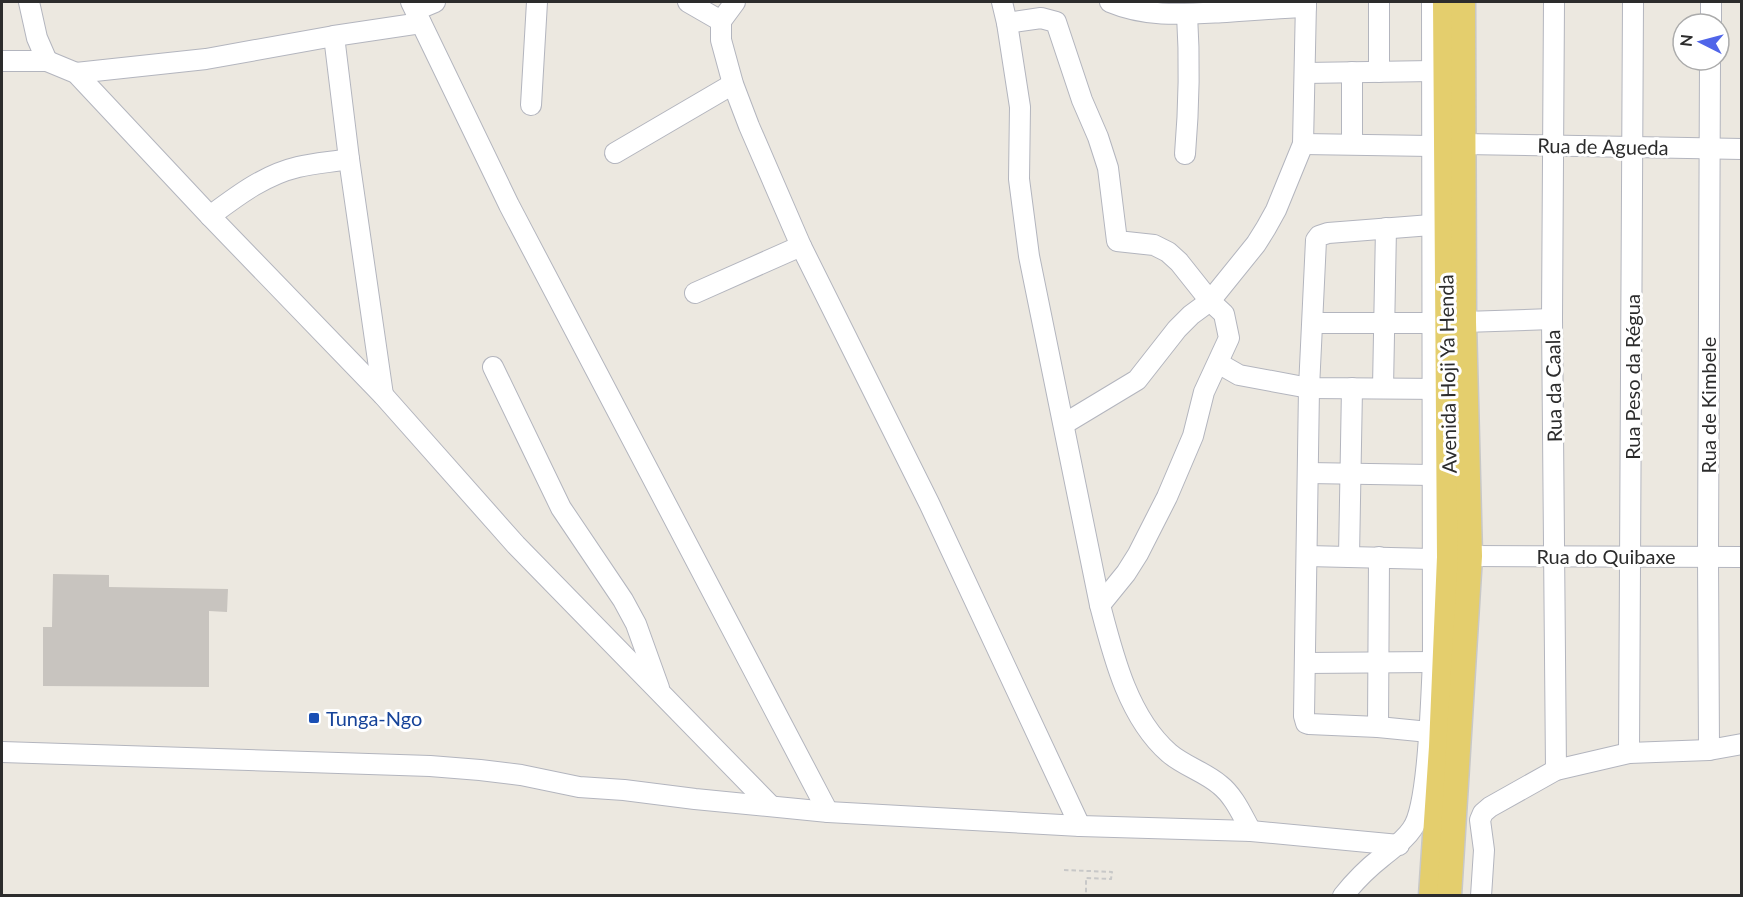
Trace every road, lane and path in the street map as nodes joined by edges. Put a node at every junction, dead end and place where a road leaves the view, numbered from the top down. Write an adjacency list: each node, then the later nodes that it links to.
1 (29, 2): 21 (street)
2 (435, 2): 15 (street)
3 (537, 2): 29 (street)
4 (735, 2): 17 (street)
5 (1002, 2): 18 (street)
6 (1110, 2): 16 (street)
7 (1379, 2): 24 (street)
8 (1431, 2): 22 (street, Avenida Hoji Ya Henda)
9 (1445, 2): 57 (main road, Avenida Hoji Ya Henda)
10 (1463, 2): 32 (main road, Avenida Hoji Ya Henda)
11 (1554, 2): 34 (street, Rua da Caala)
12 (1633, 2): 35 (street, Rua Peso da Régua)
13 (693, 3): 17 (street)
14 (1306, 4): 16 (street); 27 (street)
15 (416, 11): 19 (street); 85 (street)
16 (1187, 14): 39 (street)
17 (721, 21): 28 (street)
18 (1007, 23): 46 (street); 59 (street)
19 (334, 36): 26 (street); 40 (street)
20 (2, 61): 21 (street)
21 (47, 61): 26 (street)
22 (1433, 71): 24 (street); 33 (street, Avenida Hoji Ya Henda)
23 (1352, 72): 24 (street); 27 (street); 31 (street)
24 (1379, 72)
25 (1710, 72): 36 (street, Rua de Kimbele)
26 (76, 73): 41 (street)
27 (1305, 73): 30 (street)
28 (733, 84): 38 (street); 44 (street)
29 (531, 105)
30 (1303, 144): 31 (street); 46 (street)
31 (1352, 144): 33 (street)
32 (1464, 144): 34 (street, Rua de Agueda); 48 (main road, Avenida Hoji Ya Henda)
33 (1431, 146): 42 (street, Avenida Hoji Ya Henda)
34 (1554, 146): 35 (street, Rua de Agueda); 47 (street, Rua da Caala)
35 (1633, 147): 36 (street, Rua de Agueda); 67 (street, Rua Peso da Régua)
36 (1709, 148): 37 (street, Rua de Agueda); 68 (street, Rua de Kimbele)
37 (1742, 149)
38 (615, 153)
39 (1185, 154)
40 (349, 159): 41 (street); 58 (street)
41 (210, 216): 58 (street)
42 (1431, 225): 43 (street); 50 (street, Avenida Hoji Ya Henda)
43 (1386, 228): 49 (street); 51 (street)
44 (801, 246): 45 (street); 86 (street)
45 (695, 293)
46 (1210, 301): 52 (street); 59 (street)
47 (1552, 319): 48 (street); 63 (street, Rua da Caala)
48 (1464, 322): 66 (main road, Avenida Hoji Ya Henda)
49 (1313, 323): 51 (street); 54 (street)
50 (1432, 323): 51 (street); 57 (street, Avenida Hoji Ya Henda)
51 (1384, 324): 56 (street)
52 (1218, 363): 54 (street); 72 (street)
53 (493, 367): 76 (street)
54 (1309, 388): 55 (street); 60 (street)
55 (1352, 388): 56 (street); 61 (street)
56 (1383, 388): 57 (street)
57 (1440, 389): 62 (street, Avenida Hoji Ya Henda); 78 (main road, Avenida Hoji Ya Henda)
58 (383, 395): 76 (street)
59 (1064, 424): 72 (street)
60 (1308, 473): 61 (street); 64 (street)
61 (1350, 473): 62 (street); 65 (street)
62 (1432, 475): 71 (street, Avenida Hoji Ya Henda)
63 (1554, 555): 66 (street, Rua do Quibaxe); 67 (street, Rua do Quibaxe); 83 (street, Rua da Caala)
64 (1307, 556): 65 (street); 75 (street)
65 (1349, 556): 69 (street)
66 (1470, 556): 78 (main road, Avenida Hoji Ya Henda)
67 (1630, 556): 68 (street, Rua do Quibaxe); 82 (street, Rua Peso da Régua)
68 (1708, 556): 70 (street, Rua do Quibaxe); 80 (street, Rua de Kimbele)
69 (1379, 557): 71 (street); 73 (street)
70 (1742, 557)
71 (1432, 559): 74 (street, Avenida Hoji Ya Henda)
72 (1100, 605): 87 (street)
73 (1378, 662): 74 (street); 75 (street); 77 (street)
74 (1433, 662): 78 (street, Avenida Hoji Ya Henda)
75 (1306, 663): 77 (street)
76 (660, 690): 84 (street)
77 (1378, 727): 78 (street)
78 (1443, 742): 88 (street, Avenida Hoji Ya Henda); 92 (main road); 93 (main road)
79 (1742, 744): 80 (street)
80 (1708, 750): 82 (street)
81 (2, 752): 84 (street)
82 (1629, 753): 83 (street)
83 (1556, 770): 94 (street)
84 (770, 805): 85 (street)
85 (828, 812): 86 (street)
86 (1080, 826): 87 (street)
87 (1251, 831): 88 (street)
88 (1399, 845): 91 (street, Avenida Hoji Ya Henda)
89 (1064, 870): 90 (path)
90 (1086, 896)
91 (1343, 896)
92 (1431, 896)
93 (1449, 896)
94 (1481, 896)

